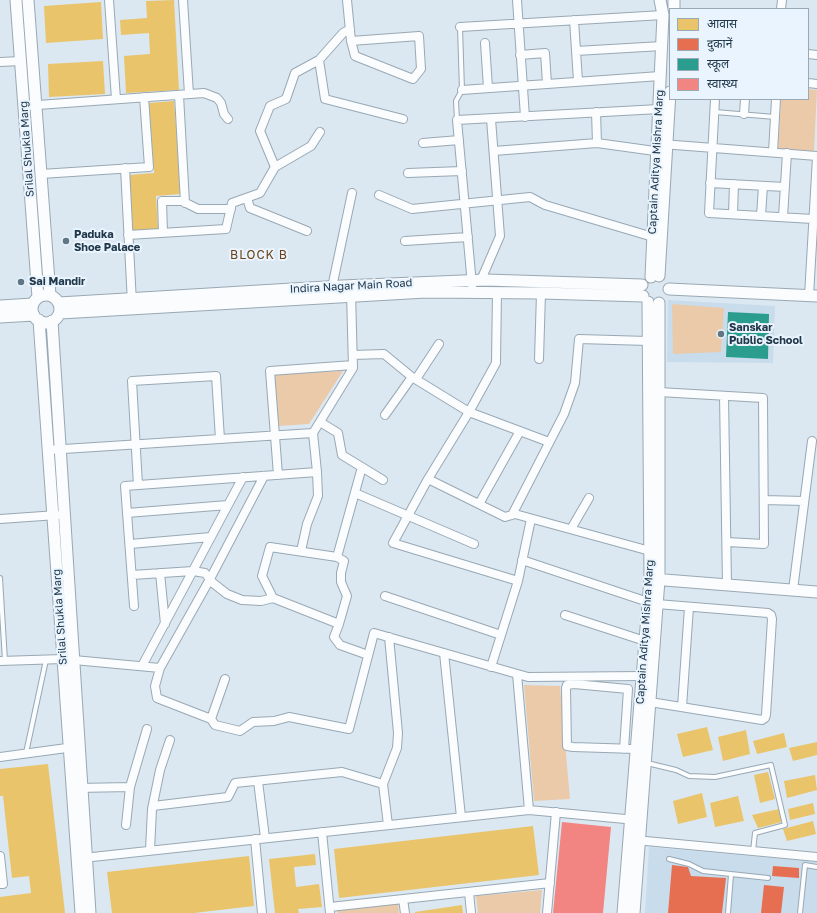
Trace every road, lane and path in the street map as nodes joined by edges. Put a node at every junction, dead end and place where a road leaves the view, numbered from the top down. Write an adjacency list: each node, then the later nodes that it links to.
1 (16, 0): 19 (street, Srilal Shukla Marg)
2 (28, 0): 35 (street, Srilal Shukla Marg)
3 (109, 0): 30 (street)
4 (183, 0): 27 (street)
5 (347, 0): 12 (street)
6 (517, 0): 10 (street)
7 (660, 0): 8 (street, Captain Aditya Mishra Marg)
8 (663, 14): 9 (street); 15 (street, Captain Aditya Mishra Marg)
9 (574, 20): 10 (street); 16 (street)
10 (518, 23): 11 (street); 17 (street)
11 (460, 27): 26 (lane)
12 (350, 29): 13 (street); 18 (street)
13 (351, 41): 13 (street)
14 (485, 43): 25 (street)
15 (662, 46): 16 (street); 21 (street, Captain Aditya Mishra Marg)
16 (576, 51): 22 (street)
17 (520, 55): 23 (street); 24 (street)
18 (319, 60): 45 (street); 57 (street)
19 (21, 61): 20 (street); 36 (street, Srilal Shukla Marg)
20 (0, 62)
21 (660, 76): 22 (street); 37 (street, Captain Aditya Mishra Marg)
22 (578, 82): 23 (street)
23 (547, 84): 24 (street)
24 (523, 85): 25 (street); 41 (street)
25 (488, 88): 26 (street)
26 (462, 90): 46 (lane)
27 (189, 94): 28 (street); 44 (street)
28 (179, 95): 29 (street); 71 (street)
29 (144, 97): 30 (street); 58 (street)
30 (116, 99): 35 (street)
31 (669, 99): 51 (street, Captain Aditya Mishra Marg)
32 (716, 100): 39 (street)
33 (745, 100): 40 (street)
34 (776, 100): 42 (street)
35 (36, 105): 36 (street); 61 (street, Srilal Shukla Marg)
36 (24, 106): 99 (street, Srilal Shukla Marg)
37 (659, 109): 38 (street); 51 (street, Captain Aditya Mishra Marg)
38 (596, 112): 41 (street); 50 (street)
39 (715, 112): 40 (lane); 52 (street)
40 (744, 114): 42 (lane)
41 (525, 116): 43 (street)
42 (775, 117): 54 (street)
43 (491, 118): 46 (street); 53 (street)
44 (228, 119)
45 (403, 119)
46 (457, 120): 48 (street)
47 (320, 132): 57 (street)
48 (459, 140): 49 (street); 59 (street)
49 (423, 143)
50 (597, 144): 51 (street); 53 (street)
51 (662, 148): 52 (street); 82 (street, Captain Aditya Mishra Marg); 84 (street, Captain Aditya Mishra Marg)
52 (712, 148): 54 (street); 62 (street)
53 (494, 151): 69 (street)
54 (773, 152): 55 (street)
55 (787, 153): 56 (street); 65 (street)
56 (817, 156): 70 (street)
57 (275, 167): 68 (street)
58 (125, 168): 61 (street); 80 (street)
59 (462, 171): 60 (street); 72 (street)
60 (408, 173)
61 (41, 174): 92 (street, Srilal Shukla Marg)
62 (710, 183): 63 (street); 74 (street)
63 (734, 184): 64 (street); 74 (street)
64 (763, 186): 65 (street); 75 (street)
65 (785, 187): 76 (street)
66 (352, 193): 86 (street)
67 (379, 196): 72 (street)
68 (247, 198): 73 (street); 78 (street)
69 (498, 200): 72 (street); 82 (street); 85 (street)
70 (816, 200): 77 (street)
71 (185, 203): 73 (street); 79 (street)
72 (465, 203): 81 (street)
73 (231, 209): 79 (street)
74 (733, 214): 75 (street)
75 (761, 216): 76 (street)
76 (783, 217): 77 (street)
77 (813, 219): 94 (street)
78 (307, 231)
79 (163, 233): 80 (street)
80 (128, 235): 96 (street)
81 (468, 237): 83 (street); 85 (street)
82 (653, 237): 84 (street, Captain Aditya Mishra Marg)
83 (405, 242)
84 (655, 276): 87 (street); 93 (street)
85 (477, 280): 88 (street, Indira Nagar Main Road); 89 (street); 93 (street, Indira Nagar Main Road)
86 (333, 286): 88 (street, Indira Nagar Main Road); 95 (street); 96 (street, Indira Nagar Main Road)
87 (669, 289): 93 (street); 94 (street)
88 (351, 291): 89 (street, Indira Nagar Main Road); 95 (street, Indira Nagar Main Road); 104 (street)
89 (473, 292): 90 (street, Indira Nagar Main Road)
90 (497, 292): 91 (street, Indira Nagar Main Road); 110 (street)
91 (541, 293): 93 (street, Indira Nagar Main Road); 105 (street)
92 (50, 295): 98 (street); 99 (street)
93 (648, 296): 102 (street, Captain Aditya Mishra Marg); 108 (street, Captain Aditya Mishra Marg)
94 (813, 296)
95 (330, 298): 96 (street, Indira Nagar Main Road)
96 (132, 304): 98 (street, Indira Nagar Main Road)
97 (0, 306): 99 (street)
98 (60, 308): 101 (street)
99 (36, 309): 100 (street); 101 (street); 120 (street, Srilal Shukla Marg)
100 (0, 317)
101 (52, 322): 121 (street, Srilal Shukla Marg)
102 (648, 341): 118 (street); 148 (street, Captain Aditya Mishra Marg)
103 (439, 344): 107 (street)
104 (352, 355): 106 (street); 107 (street)
105 (539, 359)
106 (353, 365): 112 (street); 115 (street)
107 (414, 378): 110 (street); 111 (street)
108 (659, 392): 109 (street); 156 (street, Captain Aditya Mishra Marg)
109 (724, 396): 132 (street); 144 (street)
110 (469, 412): 113 (street); 127 (street)
111 (385, 416)
112 (320, 422): 114 (street); 122 (street)
113 (520, 431): 118 (street); 134 (street)
114 (313, 433): 115 (street); 123 (street)
115 (275, 435): 116 (street); 124 (street)
116 (220, 439): 119 (street); 119 (street)
117 (812, 441): 133 (street)
118 (549, 442): 138 (street)
119 (136, 445): 121 (street); 129 (street)
120 (48, 450): 121 (street); 137 (street, Srilal Shukla Marg)
121 (60, 450): 137 (street, Srilal Shukla Marg)
122 (362, 467): 128 (street); 130 (street)
123 (317, 472): 124 (street); 147 (street)
124 (278, 475): 125 (street)
125 (264, 476): 126 (street); 155 (street)
126 (243, 477): 129 (street); 135 (street)
127 (428, 479): 134 (street); 139 (street)
128 (383, 480)
129 (138, 485): 136 (street)
130 (355, 493): 139 (street); 149 (street)
131 (589, 498): 142 (street)
132 (764, 500): 133 (street); 144 (street)
133 (804, 501): 159 (street)
134 (479, 504): 138 (street)
135 (228, 505): 136 (street); 143 (street)
136 (127, 513): 145 (street)
137 (58, 514): 141 (street); 176 (street, Srilal Shukla Marg)
138 (512, 515): 140 (street)
139 (408, 516): 146 (street); 157 (street)
140 (531, 518): 142 (street); 150 (street)
141 (0, 519)
142 (571, 529): 148 (street)
143 (211, 537): 145 (street); 151 (street)
144 (726, 542): 158 (street)
145 (130, 544): 153 (street)
146 (474, 544)
147 (301, 551): 149 (street); 162 (street)
148 (650, 551): 156 (street, Captain Aditya Mishra Marg)
149 (337, 557): 168 (street)
150 (522, 560): 157 (street); 163 (street)
151 (193, 571): 152 (street); 155 (street); 167 (street)
152 (160, 573): 153 (street); 167 (street)
153 (132, 575): 164 (street)
154 (0, 578): 169 (lane)
155 (210, 579): 162 (street); 180 (street)
156 (655, 579): 158 (street); 163 (street, Captain Aditya Mishra Marg)
157 (518, 581): 170 (street)
158 (727, 585): 159 (street)
159 (793, 590): 160 (street)
160 (817, 592)
161 (385, 596): 170 (street)
162 (273, 598): 168 (street)
163 (653, 603): 165 (street); 172 (street, Captain Aditya Mishra Marg); 184 (street, Captain Aditya Mishra Marg)
164 (134, 606)
165 (689, 607): 185 (street); 185 (street)
166 (565, 615): 172 (street)
167 (165, 624): 178 (street)
168 (339, 624): 174 (street)
169 (2, 628): 177 (lane)
170 (501, 635): 179 (street)
171 (389, 637): 173 (street); 174 (street); 196 (street)
172 (645, 641): 182 (street, Captain Aditya Mishra Marg)
173 (444, 653): 179 (street); 202 (street)
174 (368, 655): 186 (street)
175 (46, 660): 176 (street); 177 (street); 192 (lane)
176 (68, 660): 178 (street); 189 (street, Srilal Shukla Marg)
177 (3, 661)
178 (142, 666): 180 (street)
179 (491, 667): 181 (street)
180 (160, 668): 186 (street)
181 (517, 674): 182 (street); 200 (street)
182 (642, 676): 191 (street, Captain Aditya Mishra Marg)
183 (225, 679): 186 (street)
184 (650, 702): 185 (street); 194 (street, Captain Aditya Mishra Marg)
185 (682, 707)
186 (211, 719)
187 (147, 729): 197 (street)
188 (170, 740): 199 (street)
189 (74, 747): 192 (street); 198 (street, Srilal Shukla Marg)
190 (624, 749): 190 (street); 191 (street)
191 (636, 749): 203 (street, Captain Aditya Mishra Marg)
192 (26, 753): 193 (street)
193 (0, 757)
194 (645, 763): 203 (street, Captain Aditya Mishra Marg); 211 (lane)
195 (258, 781): 196 (street); 199 (street); 207 (street)
196 (383, 784): 205 (street)
197 (130, 786): 198 (street); 204 (street)
198 (77, 788): 214 (street, Srilal Shukla Marg)
199 (153, 806): 210 (street)
200 (530, 810): 201 (street); 202 (street)
201 (556, 812): 203 (street); 219 (street)
202 (460, 817): 205 (street)
203 (636, 820): 209 (street, Captain Aditya Mishra Marg)
204 (126, 825)
205 (388, 825): 206 (street)
206 (322, 832): 207 (street); 223 (street)
207 (265, 838): 208 (street)
208 (255, 839): 210 (street); 226 (street)
209 (634, 840): 211 (street); 230 (street, Captain Aditya Mishra Marg); 231 (street, Captain Aditya Mishra Marg)
210 (150, 850): 214 (street)
211 (753, 851): 213 (street)
212 (0, 856): 220 (street)
213 (817, 857)
214 (81, 858): 224 (street, Srilal Shukla Marg); 225 (street, Srilal Shukla Marg)
215 (669, 859): 217 (lane)
216 (817, 866): 233 (lane)
217 (731, 875): 218 (lane); 232 (lane)
218 (768, 878)
219 (550, 882): 221 (street); 229 (street)
220 (0, 884)
221 (469, 892): 222 (street); 228 (street)
222 (403, 899): 223 (street); 227 (street)
223 (330, 910)
224 (81, 913)
225 (90, 913)
226 (262, 913)
227 (405, 913)
228 (472, 913)
229 (547, 913)
230 (623, 913)
231 (634, 913)
232 (728, 913)
233 (800, 913)

